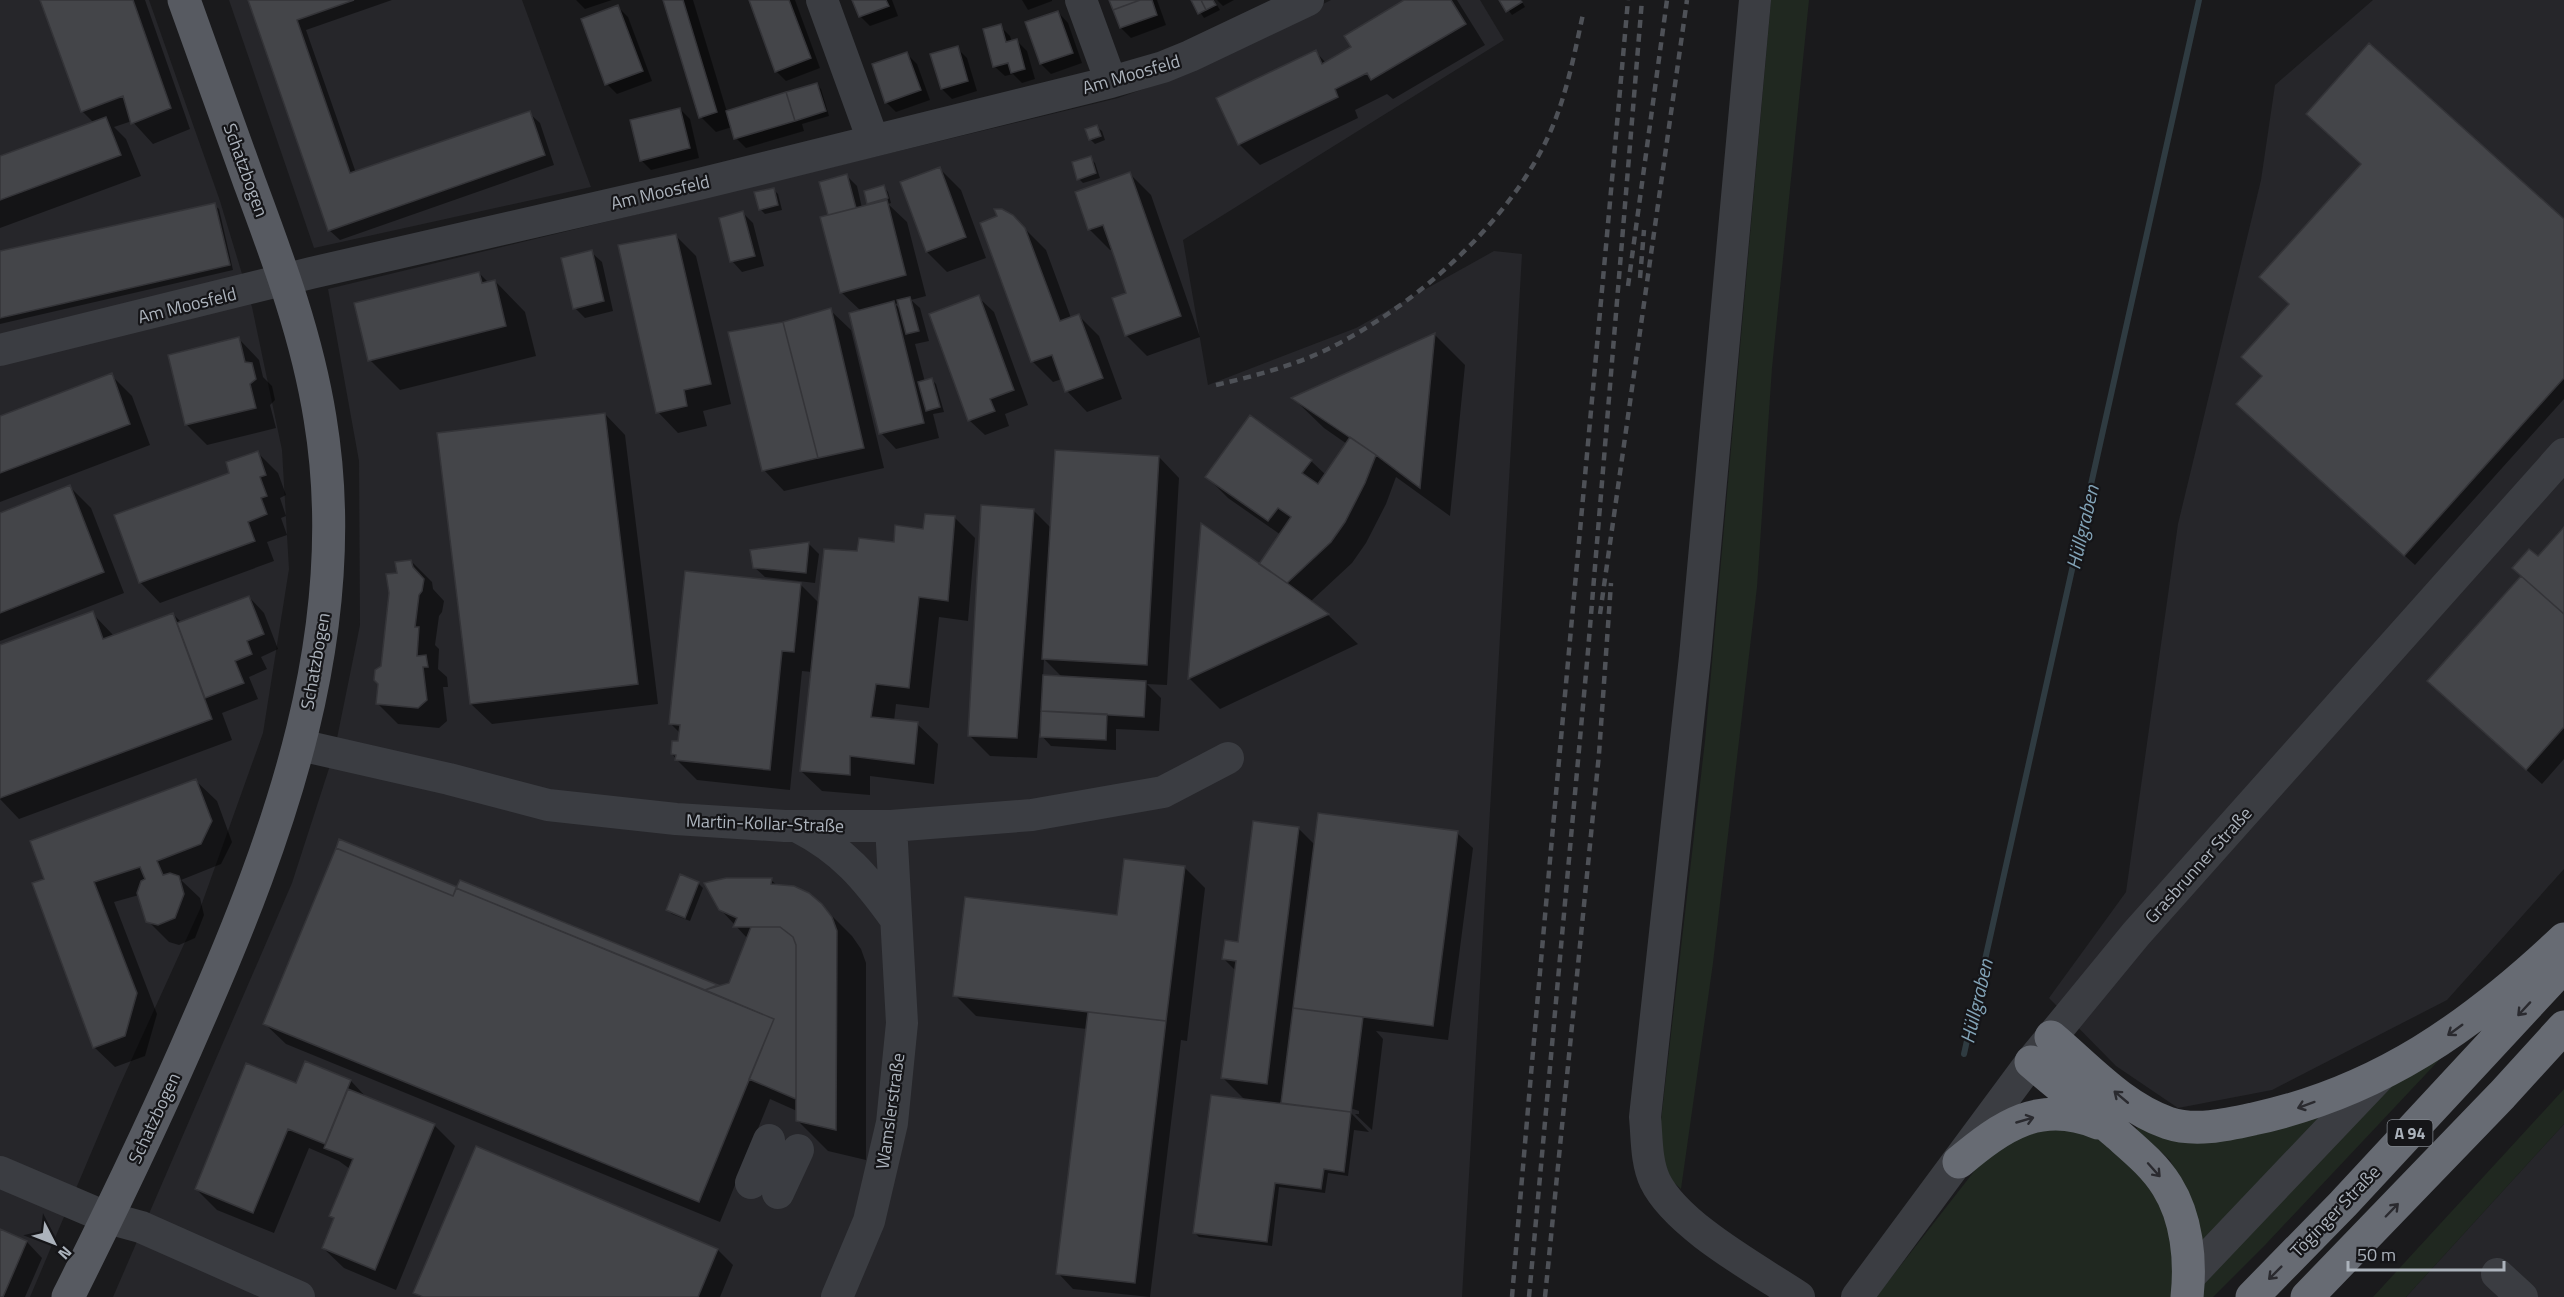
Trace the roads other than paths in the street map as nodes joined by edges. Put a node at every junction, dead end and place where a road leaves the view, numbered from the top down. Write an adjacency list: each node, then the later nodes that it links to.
1 (184, 0): 8 (main road, Schatzbogen)
2 (822, 0): 7 (street)
3 (1081, 0): 6 (street)
4 (1308, 0): 6 (street, Am Moosfeld)
5 (1755, 0): 33 (street)
6 (1111, 82): 7 (street, Am Moosfeld)
7 (873, 140): 8 (street, Am Moosfeld)
8 (286, 280): 9 (street, Am Moosfeld); 11 (main road, Schatzbogen)
9 (0, 350)
10 (2564, 454): 19 (street, Grasbrunner Straße)
11 (300, 745): 13 (street, Martin-Kollar-Straße); 27 (main road, Schatzbogen)
12 (1228, 758): 14 (street, Martin-Kollar-Straße)
13 (797, 826): 14 (street, Martin-Kollar-Straße); 15 (street)
14 (891, 826): 15 (street, Wamslerstraße)
15 (895, 918): 32 (street, Wamslerstraße)
16 (2564, 939): 21 (highway, one-way to 21)
17 (2564, 966): 35 (highway, Töginger Straße / A 94, one-way to 35)
18 (2564, 1027): 36 (highway, A 94, one-way to 18)
19 (2052, 1037): 20 (street, Grasbrunner Straße); 21 (highway, one-way to 19)
20 (2031, 1062): 22 (highway); 24 (street, Grasbrunner Straße)
21 (2380, 1076): 29 (street)
22 (2108, 1127): 24 (highway, one-way to 22); 29 (highway, one-way to 29)
23 (783, 1145): 26 (street)
24 (1959, 1162): 34 (street, Grasbrunner Straße)
25 (0, 1172): 27 (street)
26 (765, 1188)
27 (108, 1218): 30 (main road, Schatzbogen); 31 (street)
28 (2497, 1274): 37 (street)
29 (2188, 1288)
30 (68, 1297)
31 (299, 1297)
32 (837, 1297)
33 (1799, 1297)
34 (1857, 1297)
35 (2252, 1297)
36 (2307, 1297)
37 (2522, 1297)

